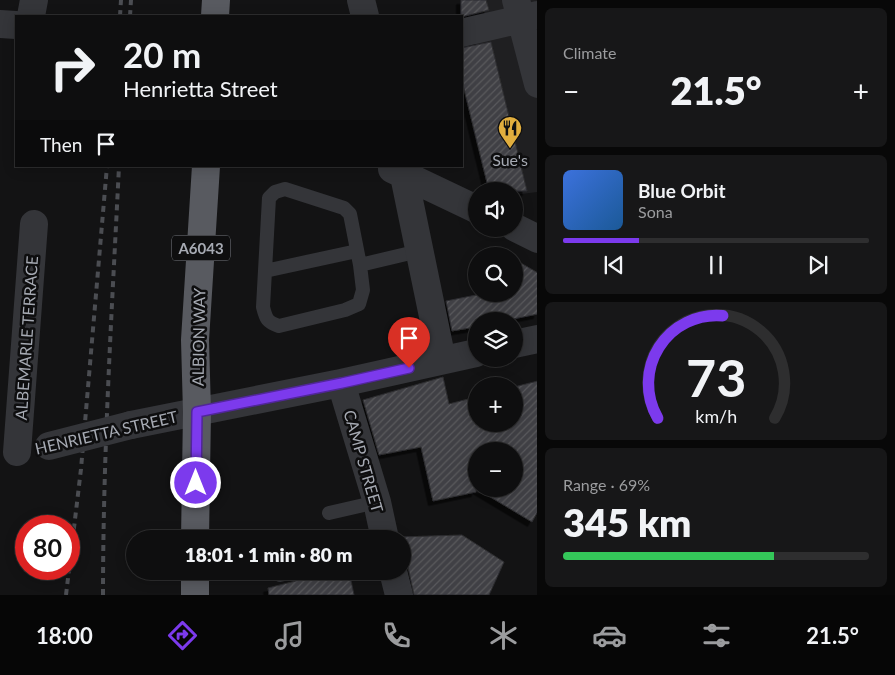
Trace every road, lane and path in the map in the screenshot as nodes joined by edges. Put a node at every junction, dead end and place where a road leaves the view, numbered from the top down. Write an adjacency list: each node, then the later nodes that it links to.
1 (34, 0): 6 (street)
2 (210, 0): 7 (street)
3 (216, 0): 8 (highway)
4 (361, 0): 9 (street)
5 (525, 11): 12 (street); 13 (street)
6 (31, 15)
7 (202, 15)
8 (215, 15)
9 (365, 15)
10 (0, 24): 11 (street)
11 (15, 25)
12 (463, 32)
13 (537, 78)
14 (206, 167): 29 (highway, ALBION WAY / A6043)
15 (397, 169): 16 (street); 20 (street)
16 (468, 205)
17 (34, 224): 30 (street, ALBEMARLE TERRACE)
18 (523, 232): 19 (street)
19 (537, 238)
20 (420, 250): 22 (lane); 27 (street)
21 (357, 251): 22 (lane); 23 (lane); 23 (lane)
22 (360, 265): 23 (lane)
23 (265, 271)
24 (537, 339): 25 (street)
25 (523, 342)
26 (468, 354): 27 (street, HENRIETTA STREET)
27 (442, 360): 28 (street, HENRIETTA STREET)
28 (342, 383): 29 (street, HENRIETTA STREET); 31 (street, CAMP STREET)
29 (197, 412): 30 (street, HENRIETTA STREET, bridge); 33 (highway, ALBION WAY / A6043)
30 (9, 454)
31 (377, 502): 32 (lane); 34 (street, CAMP STREET)
32 (329, 513)
33 (195, 530)
34 (383, 530)
35 (195, 580): 37 (highway)
36 (395, 580): 38 (street)
37 (195, 595)
38 (399, 595)

